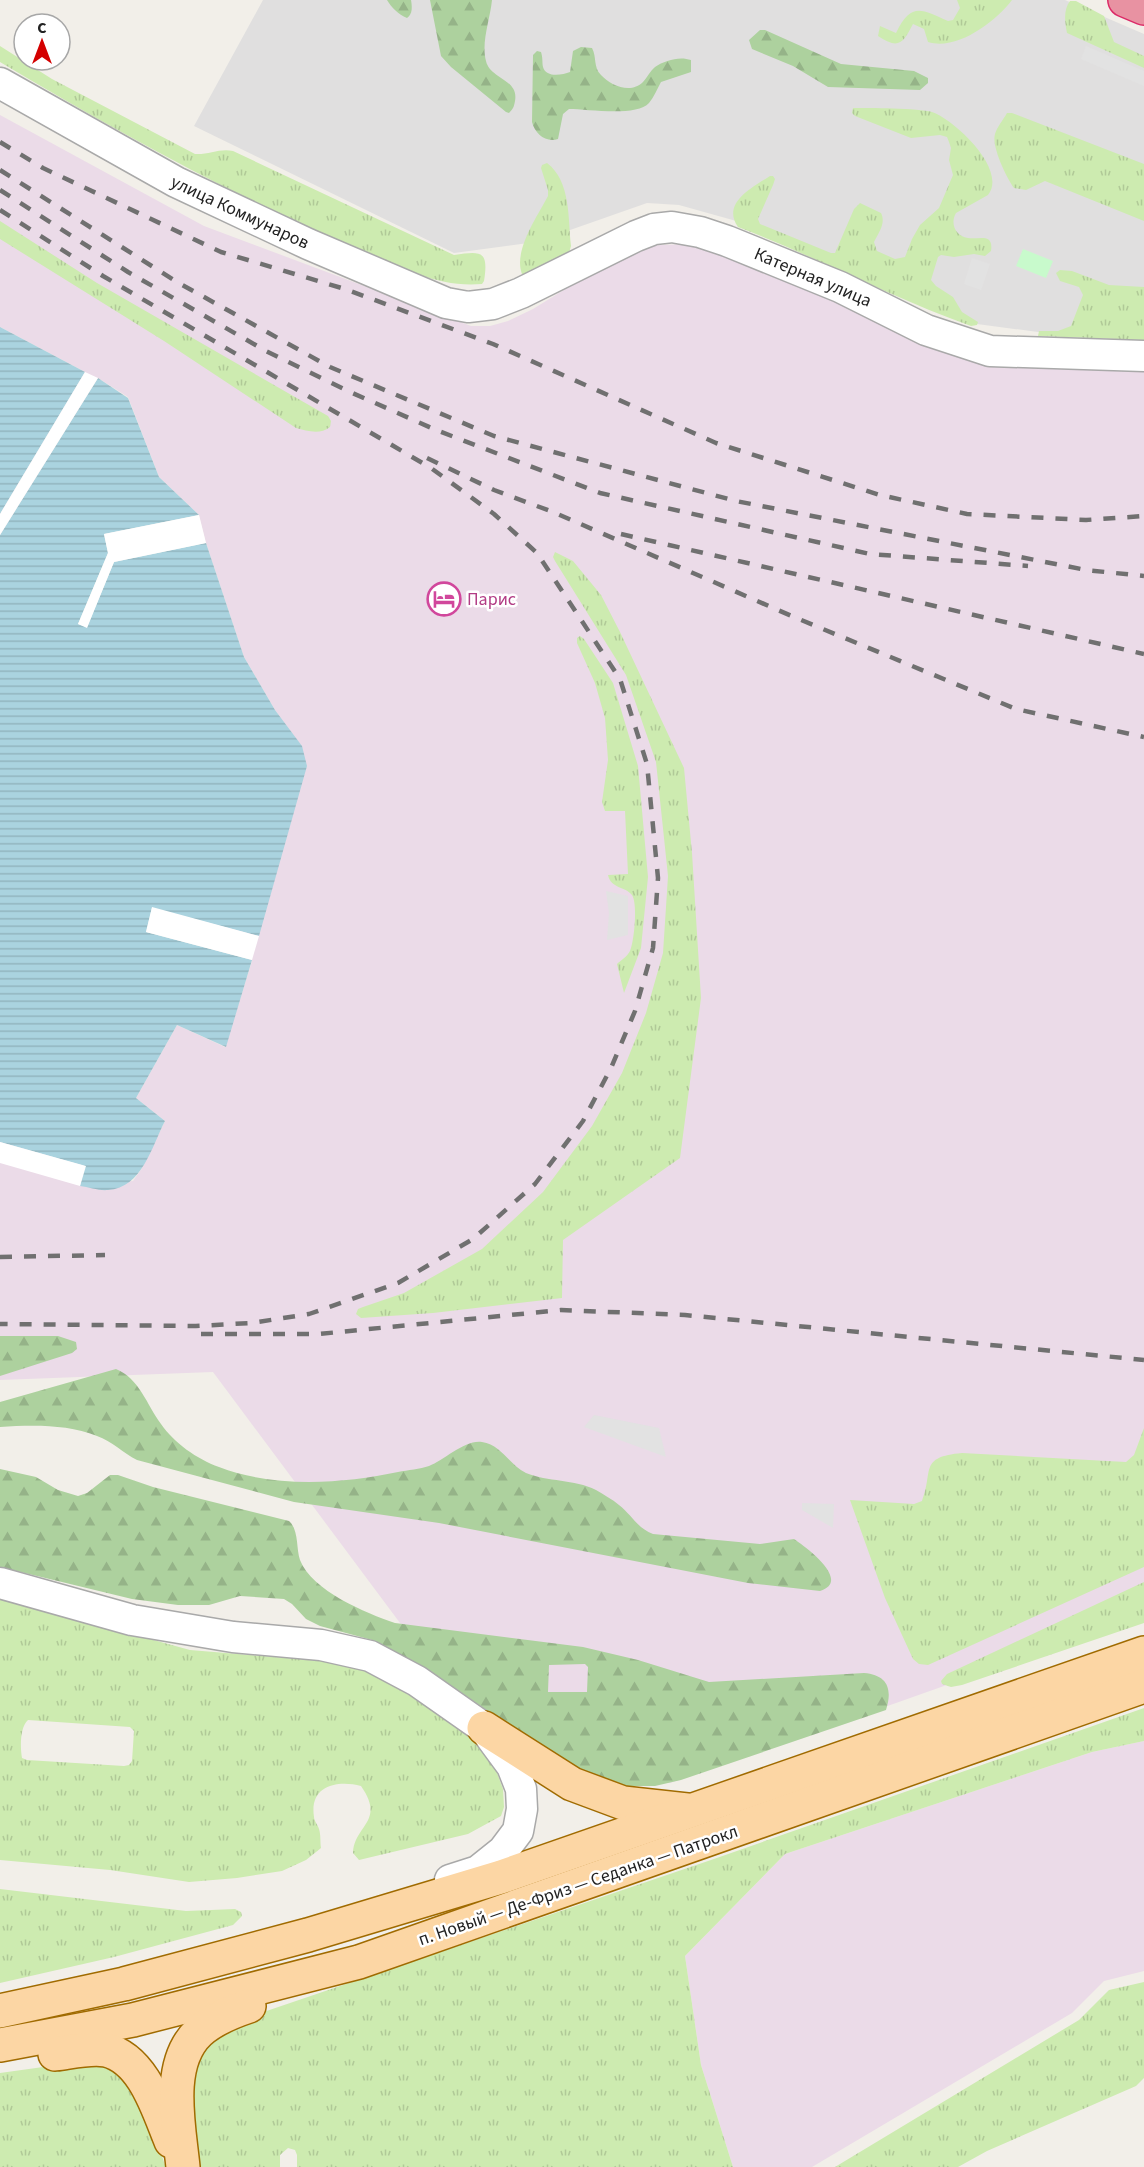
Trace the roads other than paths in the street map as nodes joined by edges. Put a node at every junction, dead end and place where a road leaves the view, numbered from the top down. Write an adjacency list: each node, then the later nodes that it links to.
1 (1125, 0): 2 (highway)
2 (1144, 8)
3 (0, 83): 4 (street, улица Коммунаров)
4 (493, 304): 5 (street, Катерная улица)
5 (1144, 356)
6 (0, 1583): 9 (street)
7 (1144, 1653): 10 (main road, п. Новый — Де-Фриз — Седанка — Патрокл)
8 (1144, 1686): 12 (main road, п. Новый — Де-Фриз — Седанка — Патрокл)
9 (484, 1728): 10 (main road); 11 (street)
10 (695, 1811): 11 (main road, п. Новый — Де-Фриз — Седанка — Патрокл)
11 (308, 1935): 13 (main road, п. Новый — Де-Фриз — Седанка — Патрокл)
12 (315, 1974): 14 (main road, п. Новый — Де-Фриз — Седанка — Патрокл); 16 (main road)
13 (0, 2011)
14 (0, 2045)
15 (0, 2061): 16 (main road)
16 (182, 2167)

